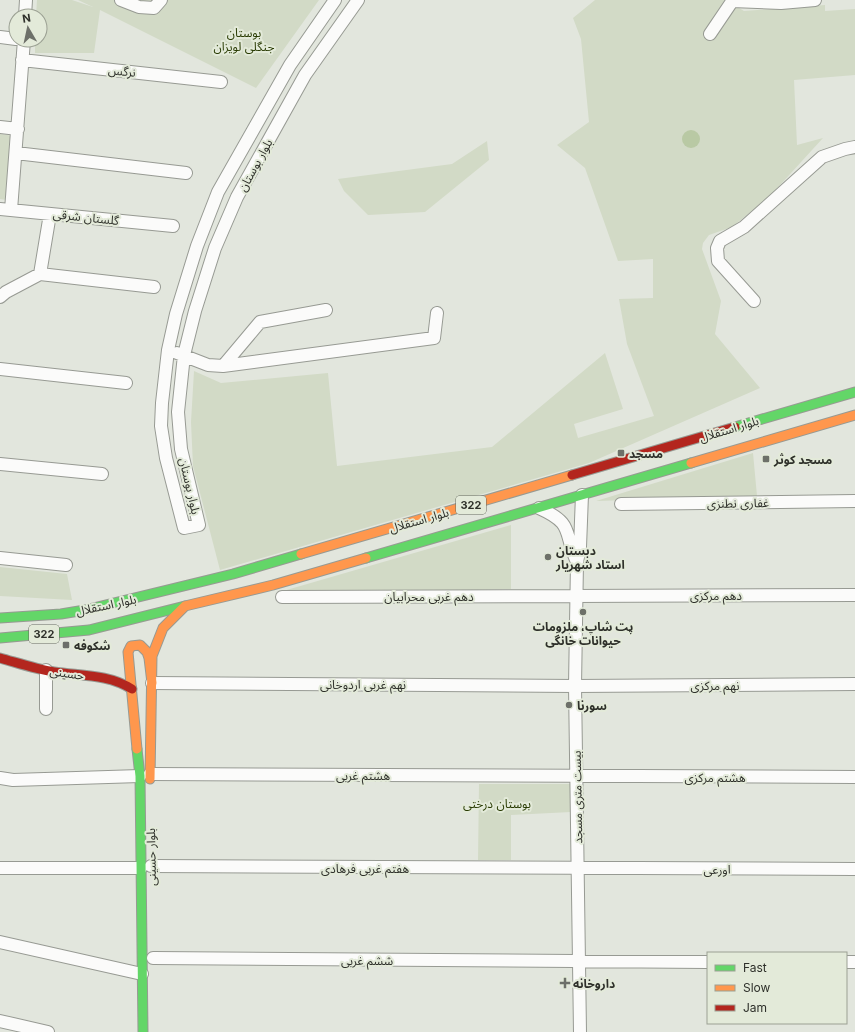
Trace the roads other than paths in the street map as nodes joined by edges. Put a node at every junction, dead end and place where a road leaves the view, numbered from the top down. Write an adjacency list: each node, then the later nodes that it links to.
1 (120, 0): 2 (street)
2 (162, 0)
3 (335, 0): 17 (street, بلوار بوستان)
4 (358, 0): 18 (street, بلوار بوستان)
5 (815, 0): 7 (street)
6 (732, 1): 7 (street); 8 (street)
7 (780, 2)
8 (710, 34)
9 (23, 48): 10 (street)
10 (22, 60): 11 (street, نرگس); 13 (street)
11 (221, 82)
12 (0, 127): 13 (street)
13 (18, 129): 15 (street)
14 (855, 147): 25 (street)
15 (16, 153): 16 (street); 19 (street)
16 (186, 173)
17 (218, 192): 18 (street); 28 (street, بلوار بوستان)
18 (237, 197): 29 (street, بلوار بوستان)
19 (5, 210): 20 (street, گلستان شرقی)
20 (50, 214): 21 (street, گلستان شرقی); 22 (street)
21 (173, 226)
22 (40, 274): 23 (street); 24 (street)
23 (154, 287)
24 (0, 297)
25 (754, 302)
26 (326, 310): 30 (street)
27 (438, 313): 30 (street)
28 (168, 350): 29 (street); 35 (street, بلوار بوستان)
29 (184, 355): 30 (street); 36 (street, بلوار بوستان)
30 (223, 366)
31 (0, 369): 32 (street)
32 (126, 382)
33 (855, 392): 51 (main road, بلوار استقلال / 322)
34 (855, 415): 39 (main road, بلوار استقلال / 322)
35 (161, 426): 36 (street); 36 (street, بلوار بوستان)
36 (179, 427)
37 (0, 464): 38 (street)
38 (102, 474)
39 (582, 495): 42 (main road, بلوار استقلال / 322); 44 (street, بیست متری مسجد)
40 (855, 501): 41 (street, غفاری نطنزی)
41 (621, 504)
42 (539, 508): 44 (street, بیست متری مسجد); 49 (main road, بلوار استقلال / 322)
43 (0, 558): 45 (street)
44 (577, 562): 46 (street, بیست متری مسجد)
45 (66, 565)
46 (576, 595): 47 (street, دهم مرکزی); 48 (street, دهم غربی محرابیان); 57 (street, بیست متری مسجد)
47 (855, 595)
48 (282, 597)
49 (185, 606): 51 (main road, بلوار استقلال / 322); 55 (main road)
50 (0, 618): 51 (main road, بلوار استقلال / 322)
51 (87, 620): 52 (main road, بلوار استقلال / 322)
52 (0, 638)
53 (0, 658): 54 (main road, حسینی)
54 (46, 670): 58 (main road, حسینی); 59 (street)
55 (152, 683): 57 (street, نهم غربی اردوخانی); 58 (main road, بلوار حسینی); 60 (main road, بلوار حسینی)
56 (855, 684): 57 (street, نهم مرکزی)
57 (575, 686): 61 (street, بیست متری مسجد)
58 (132, 689): 60 (main road, بلوار حسینی)
59 (46, 709)
60 (145, 775): 61 (street, هشتم غربی); 62 (street, هشتم غربی); 64 (main road, بلوار حسینی); 65 (main road, بلوار حسینی)
61 (576, 777): 63 (street, هشتم مرکزی); 68 (street, بیست متری مسجد)
62 (0, 778)
63 (855, 778)
64 (150, 790)
65 (149, 867): 66 (street, هفتم غربی فرهادی); 68 (street, هفتم غربی فرهادی); 73 (main road, بلوار حسینی)
66 (0, 868)
67 (855, 869): 68 (street, اورعی)
68 (578, 870): 71 (street, بیست متری مسجد)
69 (0, 942): 73 (street)
70 (153, 958): 71 (street, ششم غربی)
71 (580, 962): 72 (street, ششم غربی); 77 (street, بیست متری مسجد)
72 (707, 962)
73 (142, 974): 76 (main road, بلوار حسینی)
74 (0, 1021): 75 (street)
75 (48, 1032)
76 (143, 1032)
77 (580, 1032)

